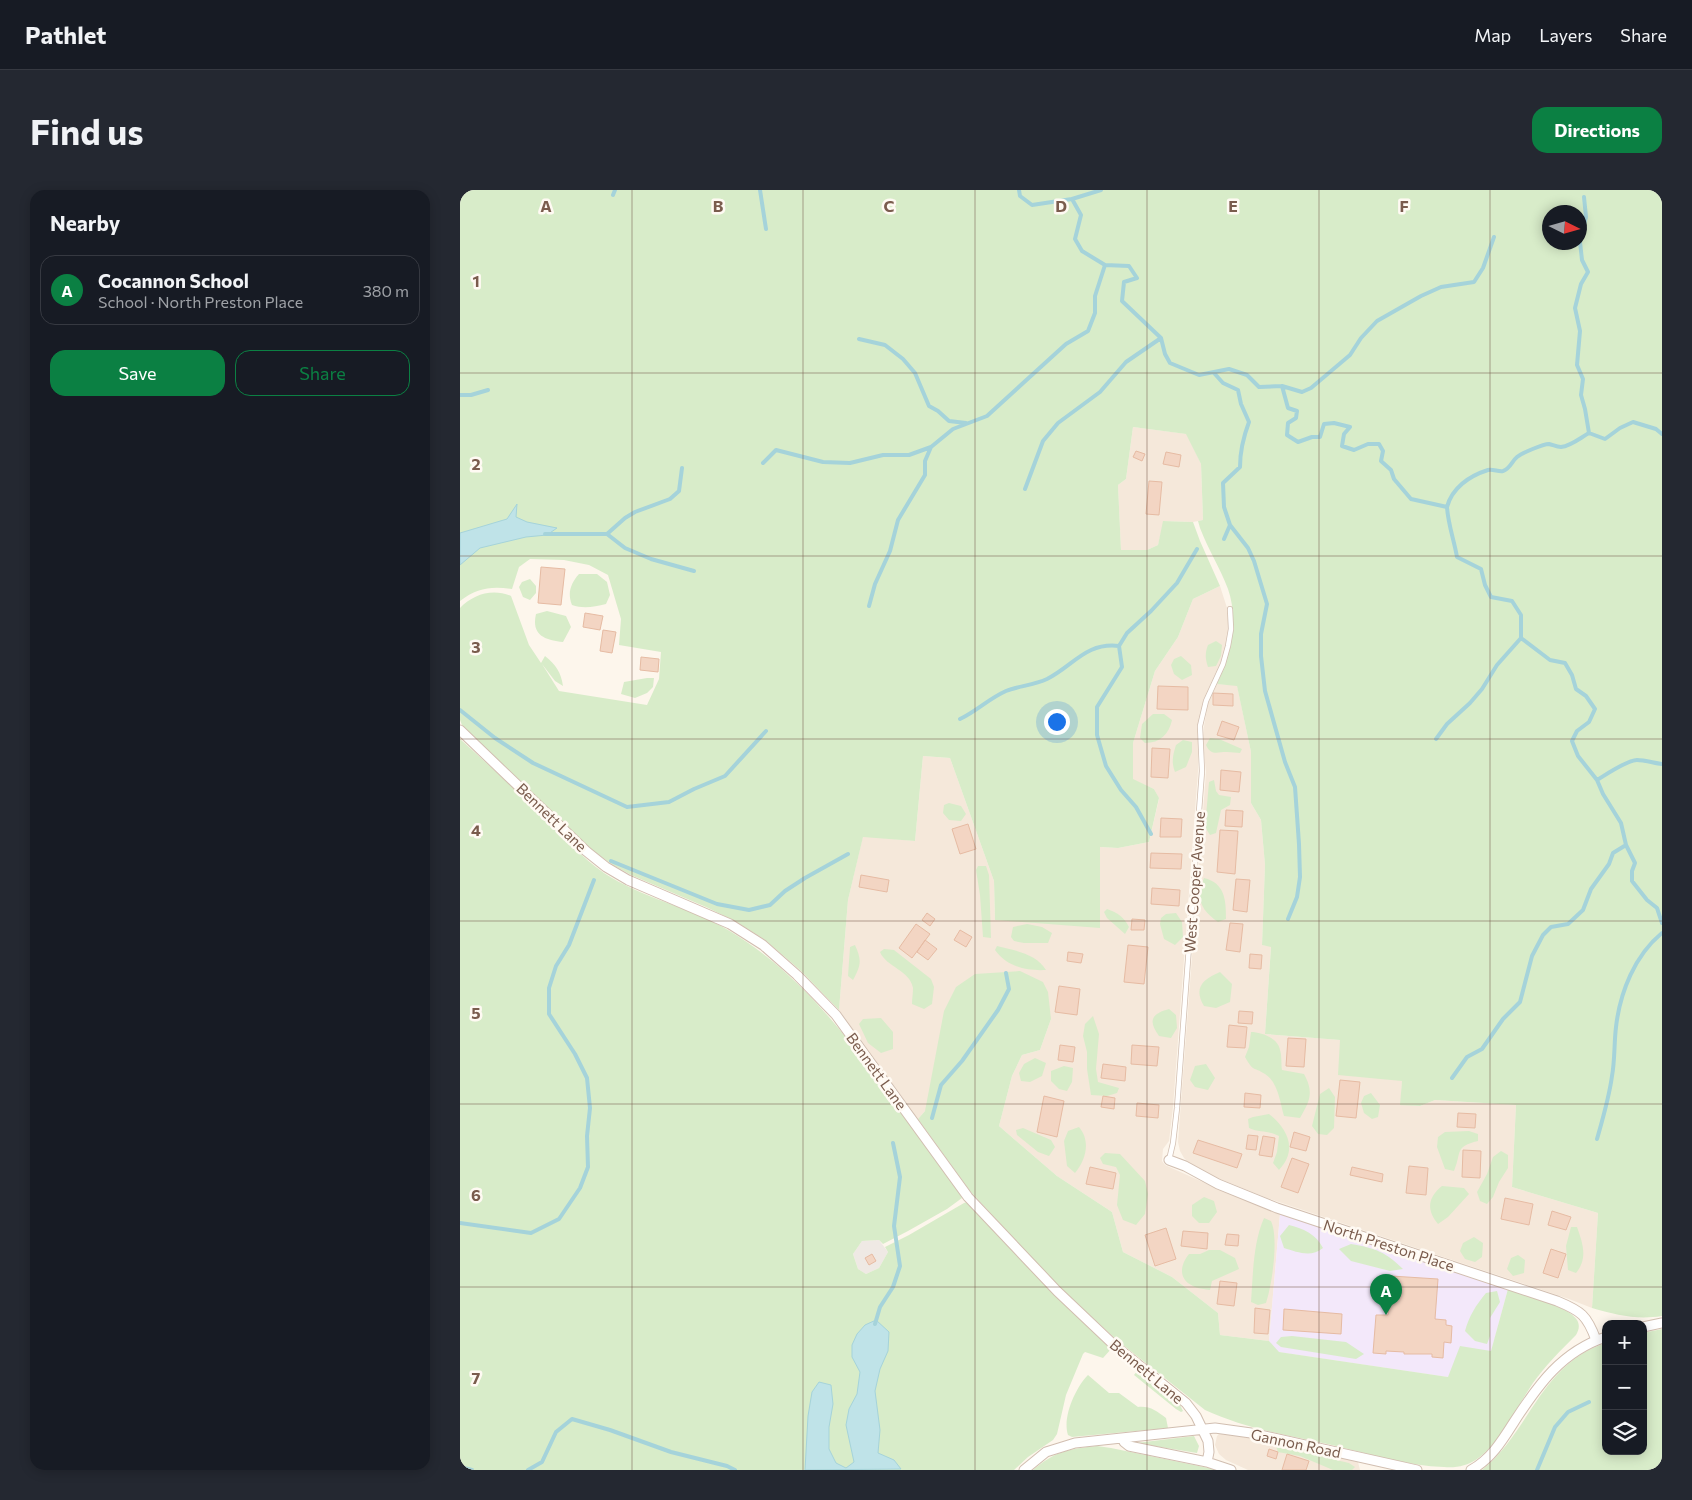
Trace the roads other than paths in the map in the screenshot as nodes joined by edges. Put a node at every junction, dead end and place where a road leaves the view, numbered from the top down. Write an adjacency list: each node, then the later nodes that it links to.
1 (1230, 609): 3 (lane, West Cooper Avenue)
2 (460, 730): 8 (street, Bennett Lane)
3 (1169, 1160): 7 (street, North Preston Place)
4 (1662, 1323): 5 (street)
5 (1647, 1326)
6 (1602, 1338): 7 (street)
7 (1596, 1340): 14 (street)
8 (1203, 1429): 9 (street, Gannon Road); 10 (street, Bennett Lane); 13 (street, Gannon Road)
9 (1123, 1438): 10 (street); 11 (street)
10 (1207, 1462): 12 (street)
11 (1024, 1470)
12 (1231, 1470)
13 (1417, 1470)
14 (1471, 1470)

